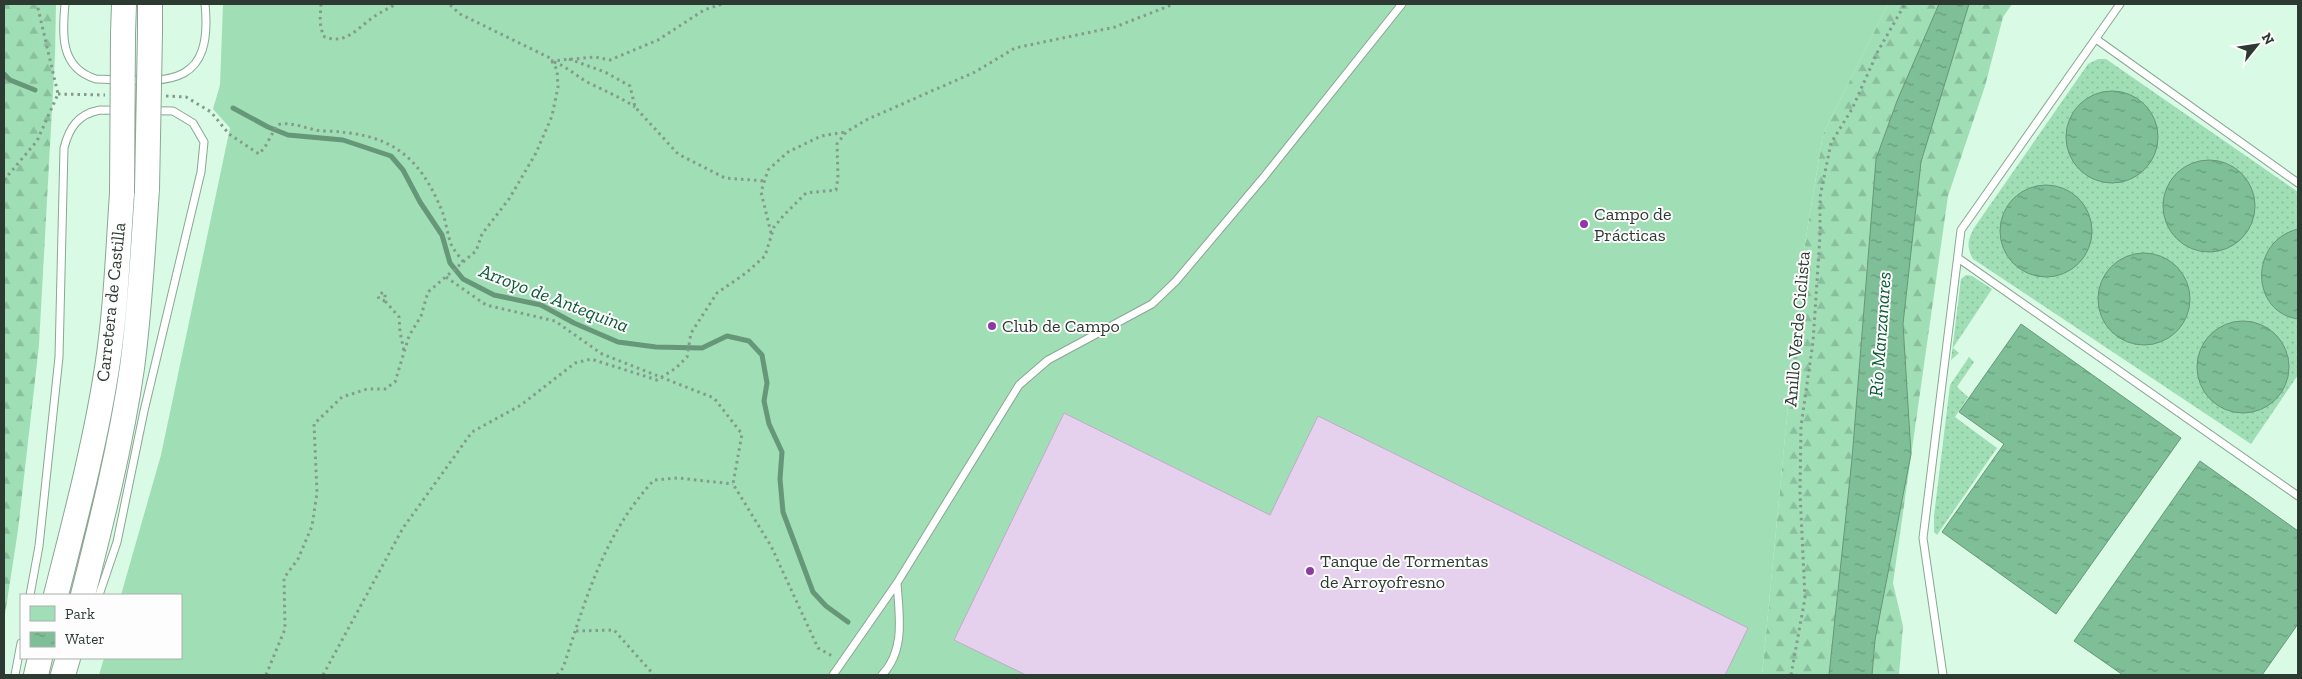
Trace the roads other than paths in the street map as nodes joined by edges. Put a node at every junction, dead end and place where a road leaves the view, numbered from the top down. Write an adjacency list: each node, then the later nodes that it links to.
1 (65, 4): 4 (lane)
2 (124, 4): 13 (highway, Carretera de Castilla, bridge)
3 (150, 4): 14 (highway, Carretera de Castilla, bridge)
4 (205, 4)
5 (1402, 4): 11 (lane)
6 (2120, 4): 7 (lane)
7 (2096, 39): 8 (lane); 9 (lane)
8 (2298, 182)
9 (1958, 258): 10 (lane); 24 (lane)
10 (2298, 496)
11 (897, 583): 22 (lane); 23 (lane)
12 (30, 594): 15 (lane)
13 (56, 594)
14 (83, 594)
15 (99, 594)
16 (20, 648): 19 (lane)
17 (40, 659): 20 (highway)
18 (68, 659): 21 (highway)
19 (15, 675)
20 (36, 675)
21 (63, 675)
22 (833, 675)
23 (882, 675)
24 (1944, 675)

